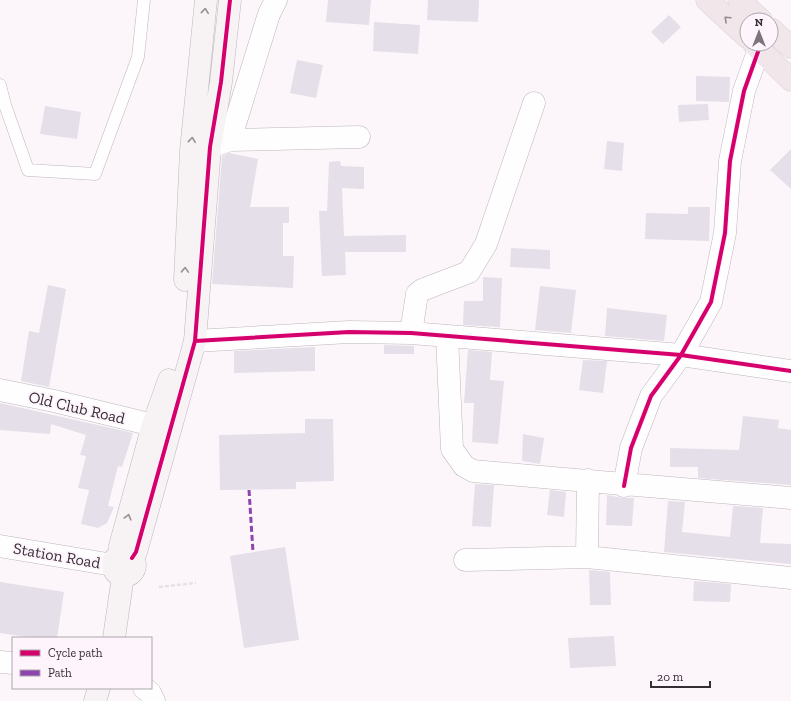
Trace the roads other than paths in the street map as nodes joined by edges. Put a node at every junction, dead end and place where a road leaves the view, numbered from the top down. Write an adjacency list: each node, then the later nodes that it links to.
1 (144, 0): 14 (lane)
2 (206, 0): 25 (street, one-way to 2)
3 (230, 0): 18 (street)
4 (276, 0): 17 (street)
5 (707, 0): 8 (main road, one-way to 5)
6 (739, 0): 7 (main road)
7 (752, 12)
8 (739, 30)
9 (779, 36): 10 (main road)
10 (791, 47)
11 (751, 52): 22 (street)
12 (762, 52): 13 (main road)
13 (791, 80)
14 (0, 86)
15 (534, 103): 19 (street)
16 (359, 137): 17 (street)
17 (230, 140): 18 (street)
18 (210, 147): 21 (street)
19 (411, 334): 20 (street); 21 (street)
20 (447, 336): 22 (street); 26 (street)
21 (195, 341): 32 (street)
22 (681, 355): 23 (street); 27 (street)
23 (791, 371)
24 (0, 390): 25 (street, Old Club Road)
25 (153, 425): 32 (street, one-way to 25)
26 (588, 480): 27 (street); 30 (street)
27 (624, 486): 28 (street)
28 (791, 498)
29 (0, 546): 32 (street, Station Road)
30 (587, 557): 31 (street); 33 (street)
31 (465, 560)
32 (122, 564): 34 (street)
33 (791, 578)
34 (114, 637)
35 (0, 662): 36 (street)
36 (12, 663)
37 (99, 689): 39 (street)
38 (145, 689): 40 (street)
39 (95, 701)
40 (154, 701)

